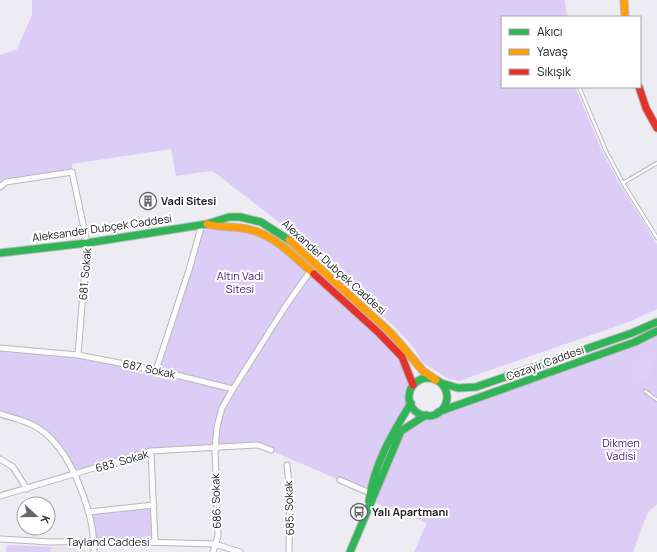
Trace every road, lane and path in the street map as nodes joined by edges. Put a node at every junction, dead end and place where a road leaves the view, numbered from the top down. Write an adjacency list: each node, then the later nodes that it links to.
1 (624, 0): 2 (main road)
2 (625, 16)
3 (580, 88): 7 (lane)
4 (639, 88): 5 (main road)
5 (657, 128)
6 (657, 163): 7 (lane)
7 (623, 184): 10 (lane)
8 (0, 187): 11 (street, 681. Sokak)
9 (205, 224): 11 (main road, Aleksander Dubçek Caddesi); 13 (main road, Alexander Dubçek Caddesi); 18 (street); 19 (main road, Alexander Dubçek Caddesi)
10 (657, 238)
11 (87, 243): 12 (main road, Aleksander Dubçek Caddesi); 17 (street, 681. Sokak)
12 (0, 253)
13 (311, 270): 20 (main road, Alexander Dubçek Caddesi); 21 (street)
14 (657, 322): 19 (main road, Cezayir Caddesi)
15 (657, 331): 25 (main road, Cezayir Caddesi)
16 (0, 348): 17 (street, 687. Sokak)
17 (78, 355): 18 (street, 687. Sokak)
18 (156, 370): 21 (street, 687. Sokak)
19 (439, 381): 20 (main road); 25 (main road)
20 (413, 385): 24 (main road)
21 (234, 389): 29 (street)
22 (645, 391): 23 (lane)
23 (657, 400)
24 (411, 403): 27 (main road); 28 (main road)
25 (438, 412): 27 (main road)
26 (0, 414): 36 (street)
27 (426, 415): 28 (main road)
28 (391, 444): 39 (main road)
29 (215, 449): 30 (street, 683. Sokak); 31 (street, 683. Sokak); 48 (street, 686. Sokak)
30 (271, 450)
31 (151, 452): 36 (street, 683. Sokak); 41 (street)
32 (0, 458): 38 (street)
33 (657, 458): 35 (path)
34 (287, 465): 52 (street, 685. Sokak)
35 (606, 465): 35 (path)
36 (75, 474): 38 (street, 683. Sokak); 43 (street)
37 (340, 480): 39 (street)
38 (27, 489): 40 (street, 683. Sokak)
39 (372, 490): 53 (main road)
40 (0, 496)
41 (154, 505): 42 (street); 47 (street)
42 (139, 507): 43 (street); 45 (path)
43 (88, 512): 46 (street)
44 (0, 539): 46 (street, Tayland Caddesi)
45 (106, 541): 46 (street, Tayland Caddesi); 47 (street, Tayland Caddesi)
46 (95, 542): 49 (street)
47 (155, 542): 48 (street, Tayland Caddesi)
48 (215, 544): 50 (street, 686. Sokak); 51 (street, Tayland Caddesi)
49 (94, 552)
50 (213, 552)
51 (240, 552)
52 (290, 552)
53 (350, 552)

